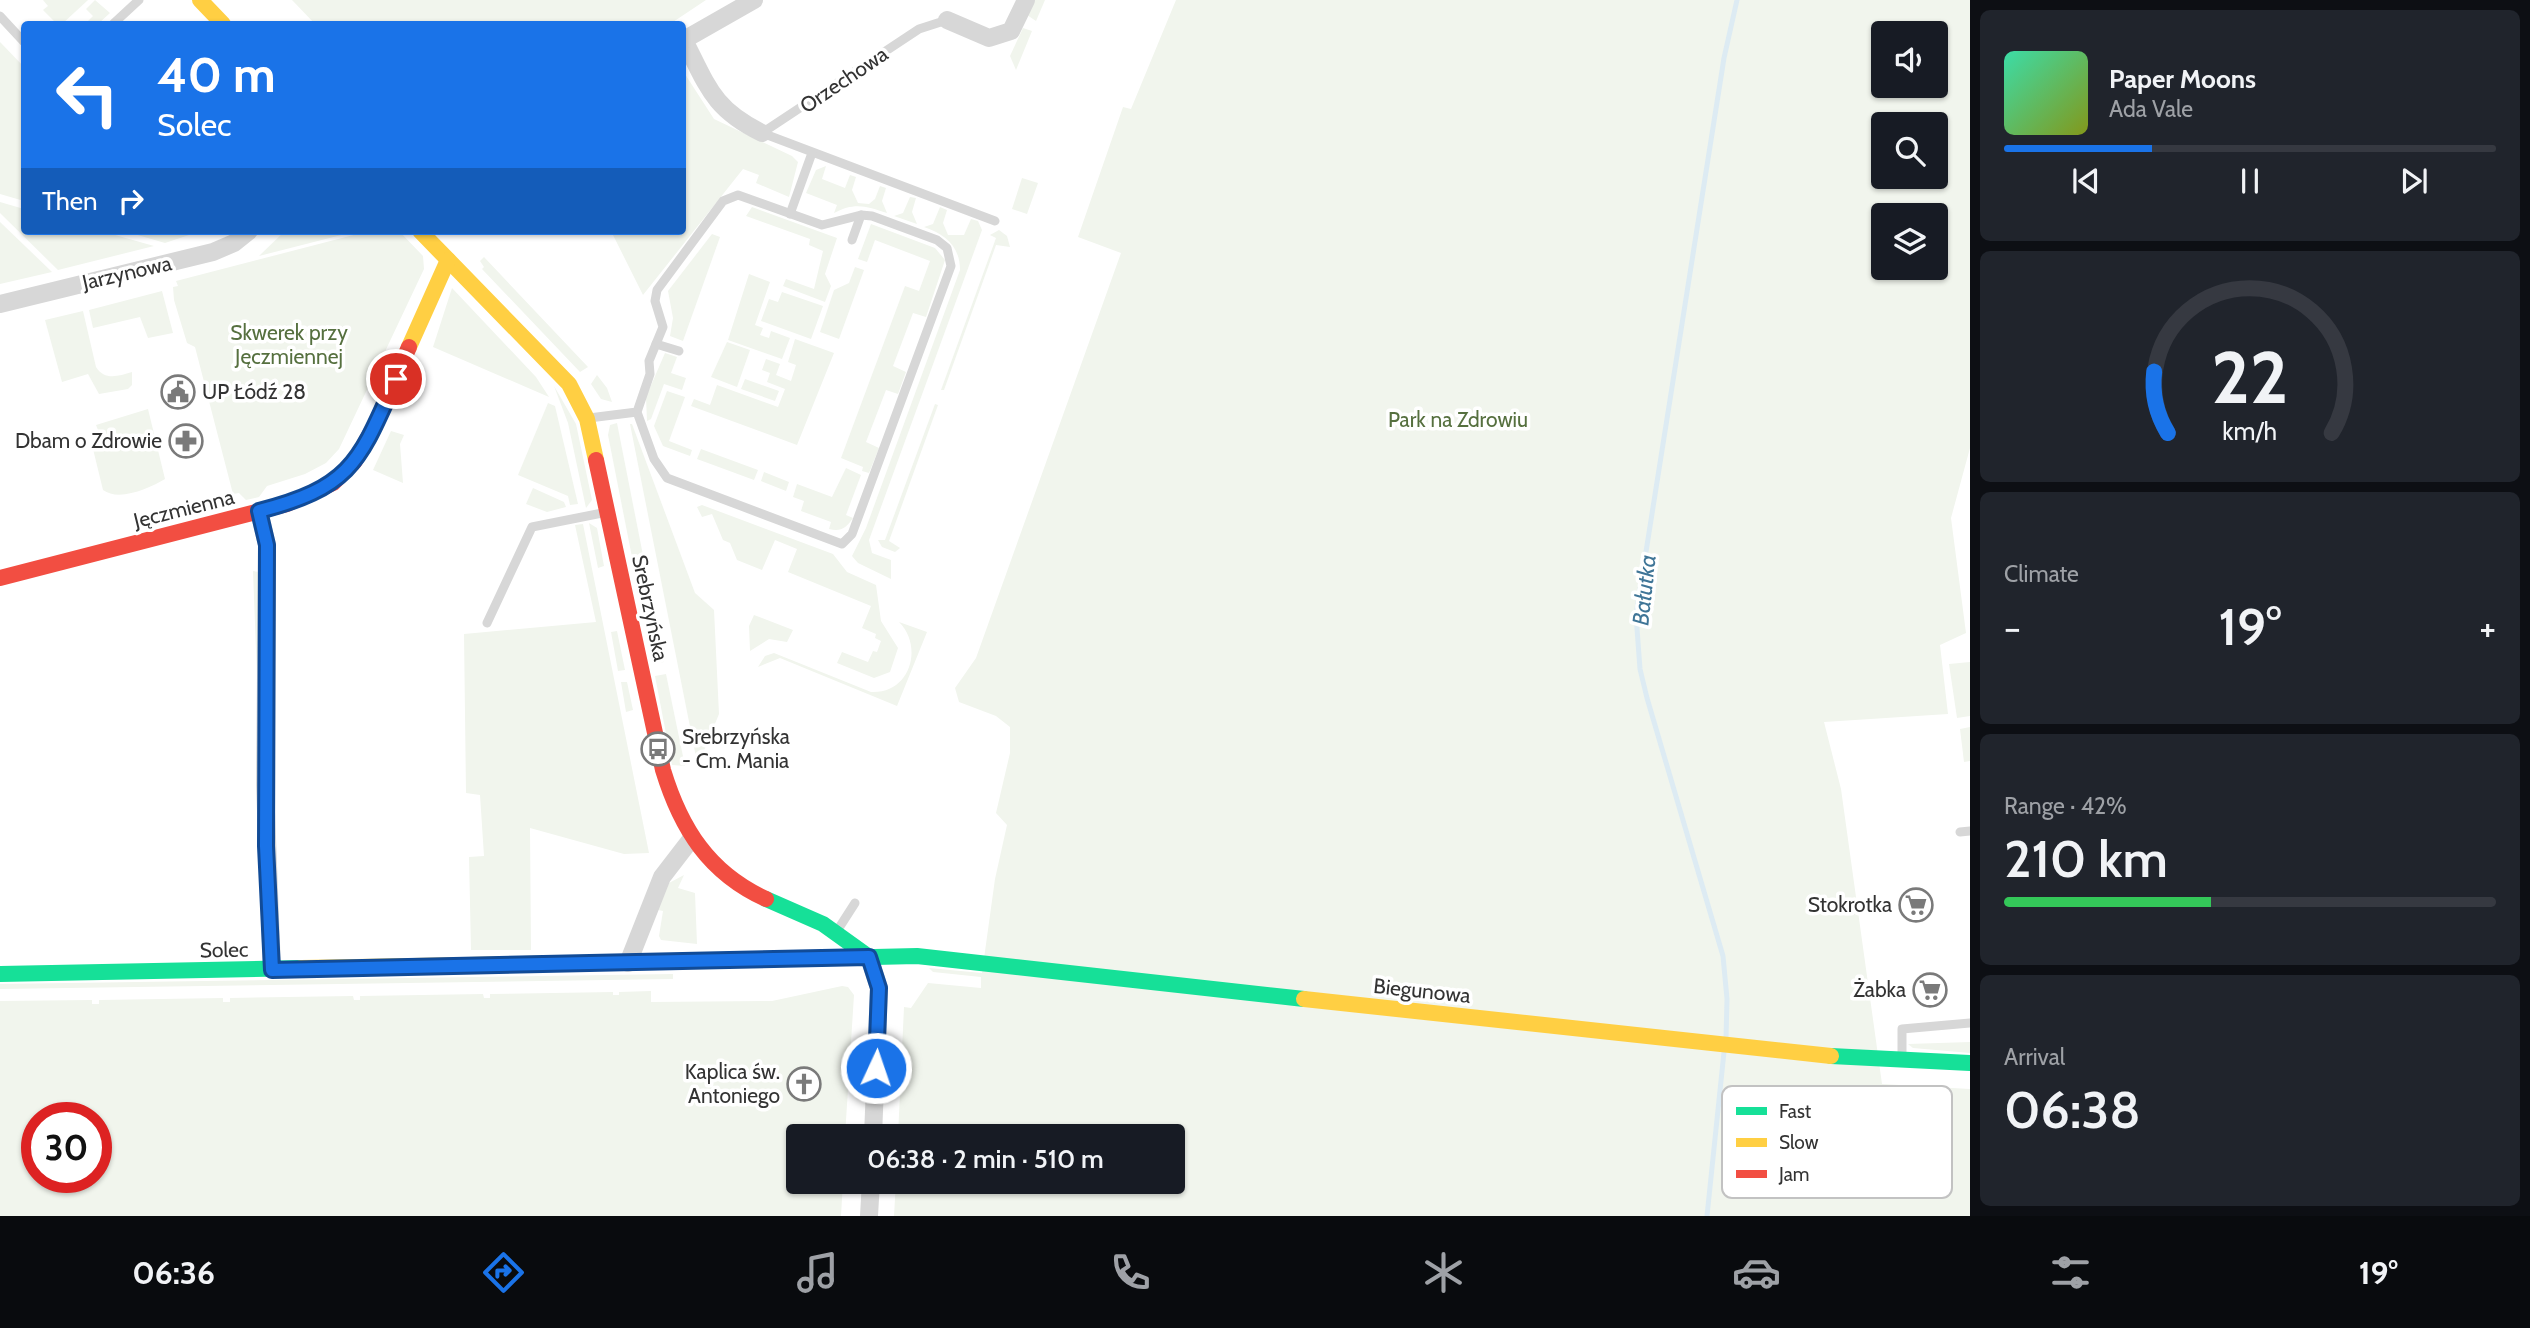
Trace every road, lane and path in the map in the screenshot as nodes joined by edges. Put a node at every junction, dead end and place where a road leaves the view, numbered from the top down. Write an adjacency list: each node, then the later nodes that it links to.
1 (139, 0): 7 (lane)
2 (200, 0): 8 (main road)
3 (754, 0): 9 (street)
4 (1026, 0): 6 (street, Orzechowa)
5 (0, 16): 10 (lane)
6 (947, 20): 12 (lane, Orzechowa)
7 (116, 21)
8 (220, 21)
9 (686, 38)
10 (21, 39)
11 (686, 46): 12 (street)
12 (762, 133): 13 (lane)
13 (812, 153): 14 (lane); 16 (lane)
14 (790, 214): 15 (lane); 22 (lane)
15 (861, 215): 19 (lane); 24 (lane)
16 (995, 221)
17 (244, 235): 21 (street, Jarzynowa)
18 (425, 235): 20 (main road, Srebrzyńska)
19 (852, 240)
20 (448, 260): 25 (main road, Srebrzyńska); 26 (main road, Jęczmienna)
21 (0, 304)
22 (656, 344): 23 (lane); 24 (lane)
23 (679, 351)
24 (637, 412): 25 (lane)
25 (587, 419): 27 (main road, Srebrzyńska)
26 (259, 511): 28 (main road, Jęczmienna); 35 (street)
27 (609, 512): 29 (lane); 30 (main road, Srebrzyńska)
28 (0, 578)
29 (487, 623)
30 (692, 838): 32 (main road, Srebrzyńska); 34 (street)
31 (855, 903): 32 (lane)
32 (836, 932): 33 (main road, Srebrzyńska)
33 (869, 957): 34 (main road, Solec); 38 (main road, Biegunowa); 40 (street)
34 (628, 964): 35 (main road, Solec)
35 (272, 970): 36 (main road, Solec)
36 (0, 974)
37 (1970, 1023): 38 (lane)
38 (1903, 1060): 39 (main road, Biegunowa)
39 (1970, 1063)
40 (873, 1124)
41 (870, 1194): 42 (street)
42 (869, 1216)

